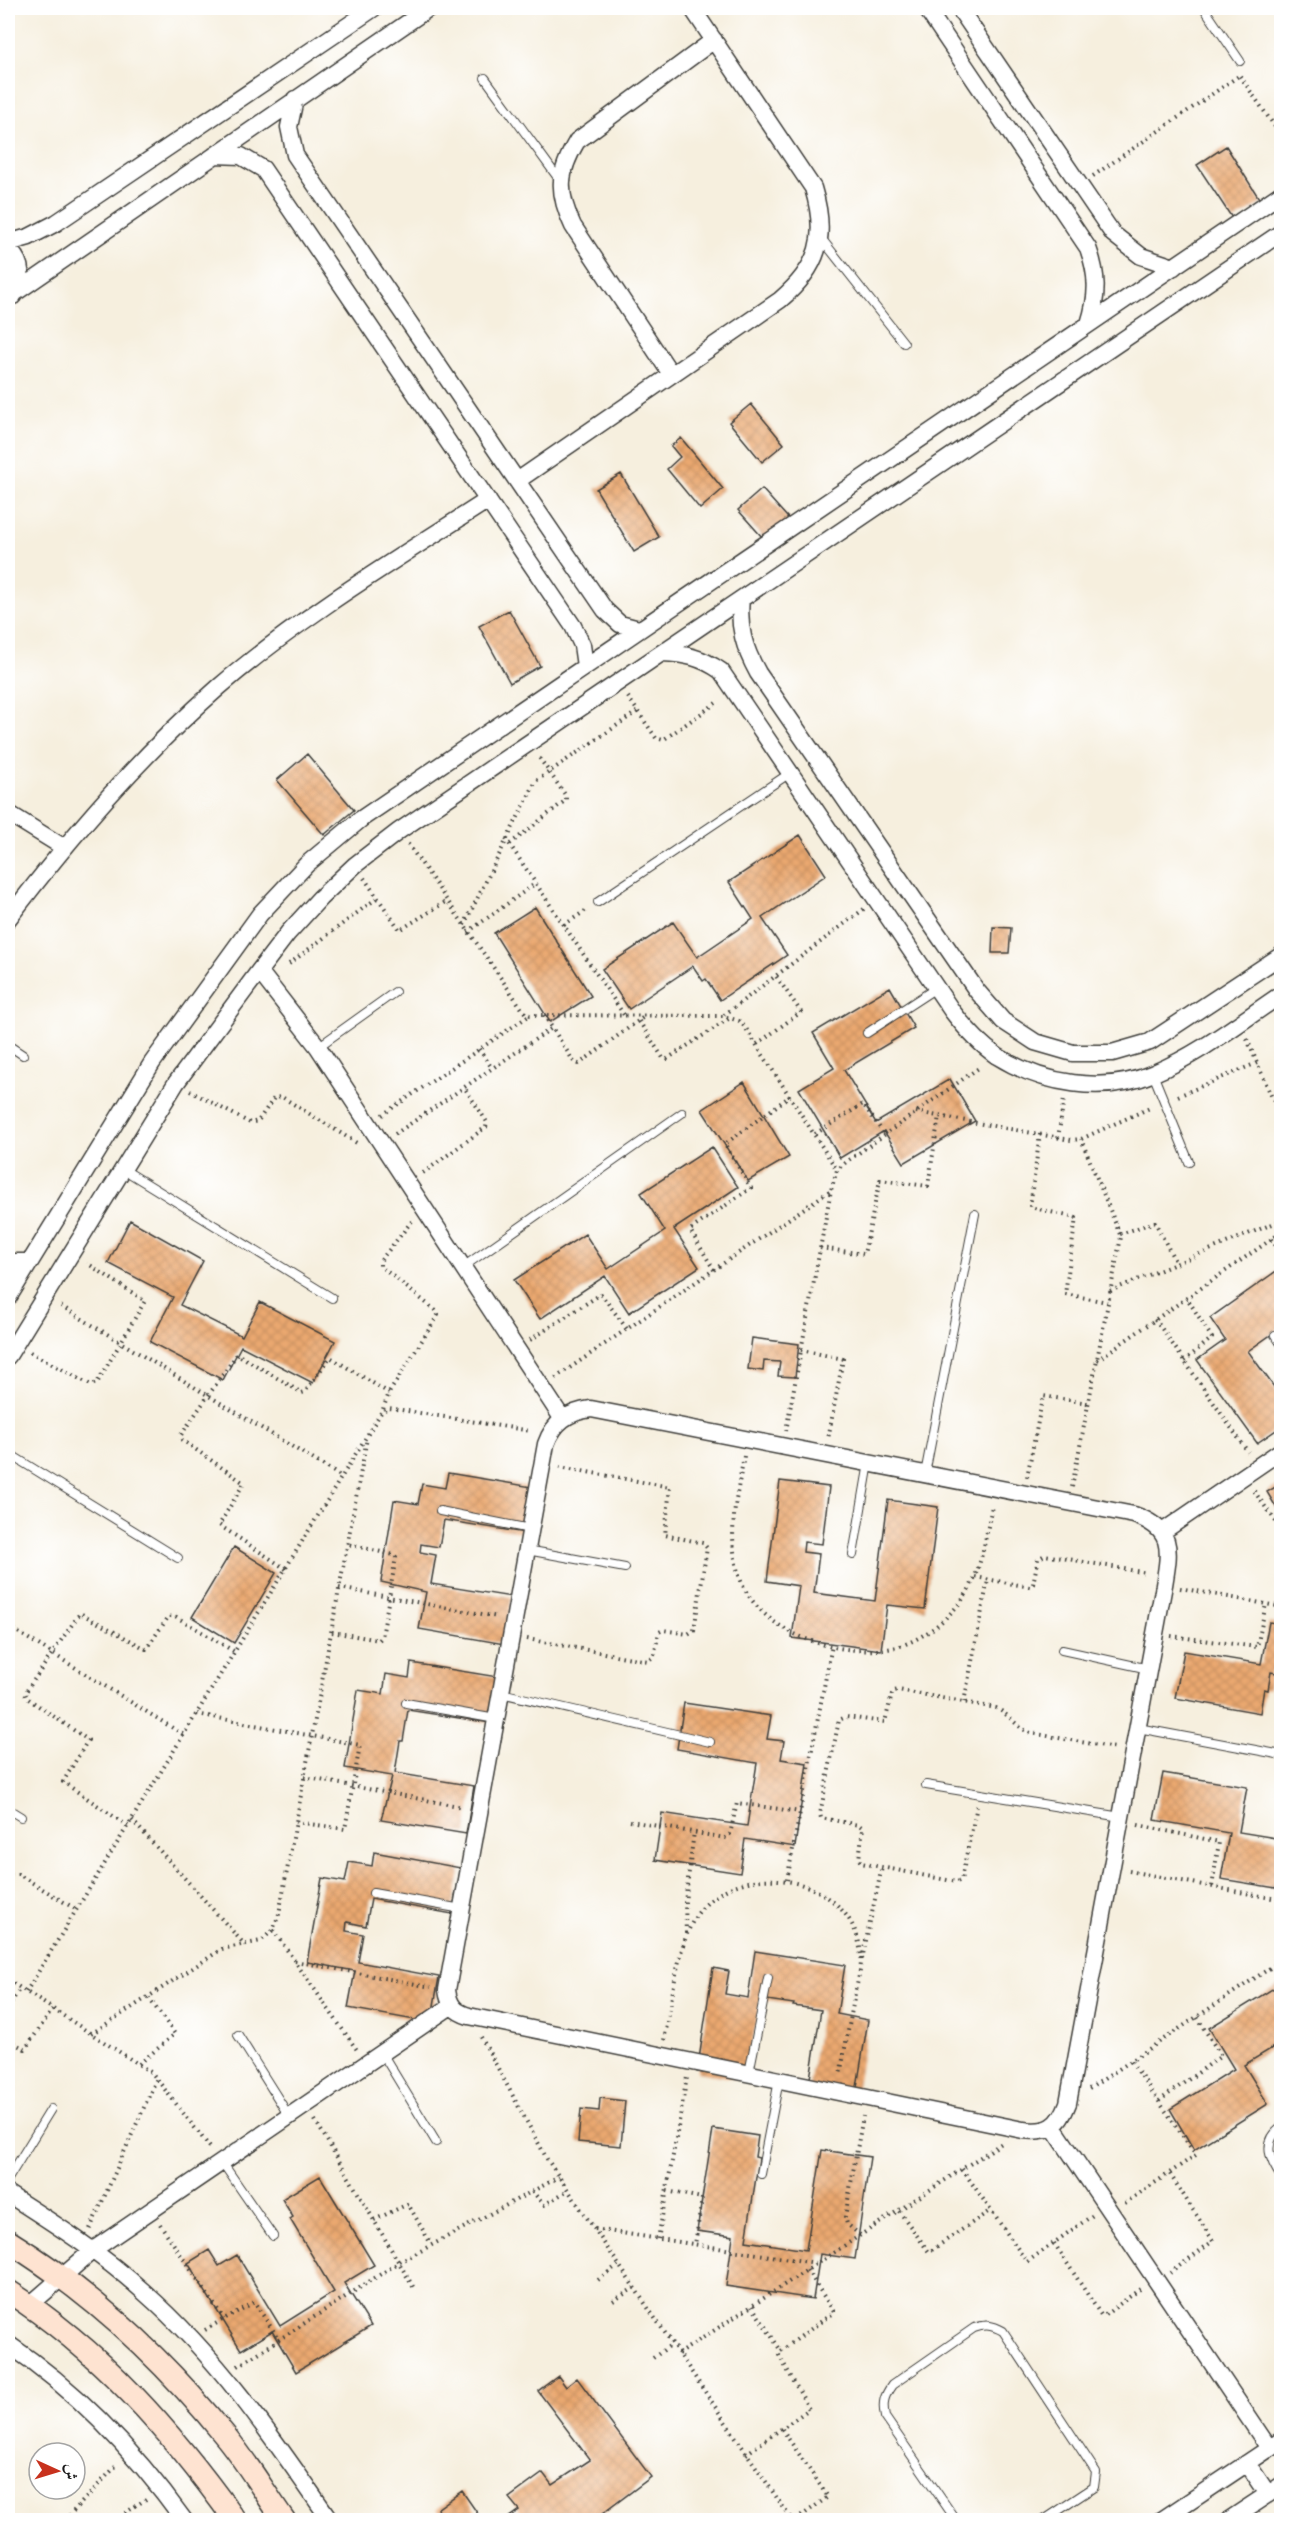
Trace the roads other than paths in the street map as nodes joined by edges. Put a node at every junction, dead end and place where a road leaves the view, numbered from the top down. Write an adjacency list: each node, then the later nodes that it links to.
1 (374, 8): 16 (street)
2 (429, 8): 10 (street)
3 (692, 8): 7 (street)
4 (926, 8): 20 (street)
5 (960, 8): 18 (street)
6 (1204, 8): 8 (lane)
7 (714, 40): 12 (street); 15 (street)
8 (1240, 61)
9 (485, 78): 12 (lane)
10 (295, 99): 11 (street); 23 (street)
11 (215, 155): 19 (street); 24 (street)
12 (561, 183): 22 (street)
13 (1281, 193): 18 (street)
14 (1281, 232): 25 (street)
15 (821, 238): 21 (lane); 22 (street)
16 (8, 243)
17 (8, 249): 19 (street)
18 (1174, 267): 20 (street)
19 (10, 299)
20 (1089, 324): 26 (street)
21 (904, 343)
22 (671, 374): 23 (street)
23 (517, 481): 26 (street)
24 (488, 500): 28 (street); 33 (street)
25 (741, 599): 27 (street); 29 (street)
26 (639, 629): 28 (street)
27 (662, 653): 30 (street); 37 (street)
28 (585, 666): 51 (street)
29 (783, 711): 30 (street); 36 (street)
30 (761, 729): 31 (street)
31 (790, 773): 34 (lane); 38 (street)
32 (8, 813): 33 (street)
33 (63, 847): 35 (street)
34 (598, 902)
35 (8, 918)
36 (1281, 956)
37 (263, 976): 43 (street); 48 (street)
38 (936, 988): 41 (lane); 45 (street)
39 (395, 992): 43 (lane)
40 (1281, 994): 45 (street)
41 (867, 1033)
42 (8, 1045): 44 (lane)
43 (318, 1047): 52 (street)
44 (23, 1054)
45 (1153, 1074): 47 (lane)
46 (682, 1113): 52 (lane)
47 (1189, 1162)
48 (123, 1169): 54 (lane); 57 (street)
49 (975, 1214): 62 (lane)
50 (8, 1262): 51 (street)
51 (29, 1262): 53 (street)
52 (463, 1267): 58 (street)
53 (8, 1298)
54 (332, 1298)
55 (1275, 1335): 56 (lane)
56 (1281, 1346)
57 (11, 1350)
58 (562, 1418): 61 (street); 64 (street)
59 (1281, 1450): 65 (street)
60 (8, 1453): 68 (lane)
61 (869, 1463): 62 (street); 67 (lane)
62 (925, 1474): 65 (street)
63 (440, 1511): 64 (lane)
64 (530, 1529): 66 (street)
65 (1162, 1532): 71 (street)
66 (527, 1550): 69 (lane); 72 (street)
67 (853, 1556)
68 (178, 1558)
69 (625, 1568)
70 (1062, 1650): 71 (lane)
71 (1149, 1668): 75 (street)
72 (501, 1693): 74 (street); 76 (lane)
73 (405, 1703): 74 (lane)
74 (496, 1719): 83 (street)
75 (1138, 1728): 77 (lane); 81 (street)
76 (710, 1742)
77 (1281, 1755)
78 (926, 1785): 81 (lane)
79 (8, 1809): 80 (lane)
80 (21, 1817)
81 (1121, 1820): 92 (street)
82 (373, 1893): 83 (lane)
83 (462, 1909): 85 (street)
84 (768, 1978): 88 (lane)
85 (449, 1998): 87 (street); 88 (street)
86 (238, 2035): 91 (lane)
87 (382, 2053): 91 (street); 94 (lane)
88 (749, 2073): 89 (street)
89 (779, 2080): 92 (street); 96 (lane)
90 (51, 2109): 98 (lane)
91 (290, 2116): 95 (street)
92 (1053, 2127): 107 (street)
93 (1281, 2127): 97 (lane)
94 (436, 2142)
95 (222, 2162): 100 (lane); 102 (street)
96 (761, 2174)
97 (1281, 2178)
98 (8, 2179)
99 (8, 2194): 102 (street)
100 (273, 2236)
101 (8, 2241): 103 (street)
102 (88, 2247): 103 (street); 113 (street)
103 (62, 2278): 105 (street); 112 (street)
104 (8, 2292): 105 (street)
105 (30, 2305): 111 (street)
106 (8, 2344): 110 (street)
107 (1275, 2444): 108 (street)
108 (1247, 2463): 109 (street); 116 (street)
109 (1275, 2489): 117 (street)
110 (184, 2520)
111 (235, 2520)
112 (284, 2520)
113 (330, 2520)
114 (956, 2520): 115 (lane)
115 (1044, 2520)
116 (1162, 2520)
117 (1229, 2520)

